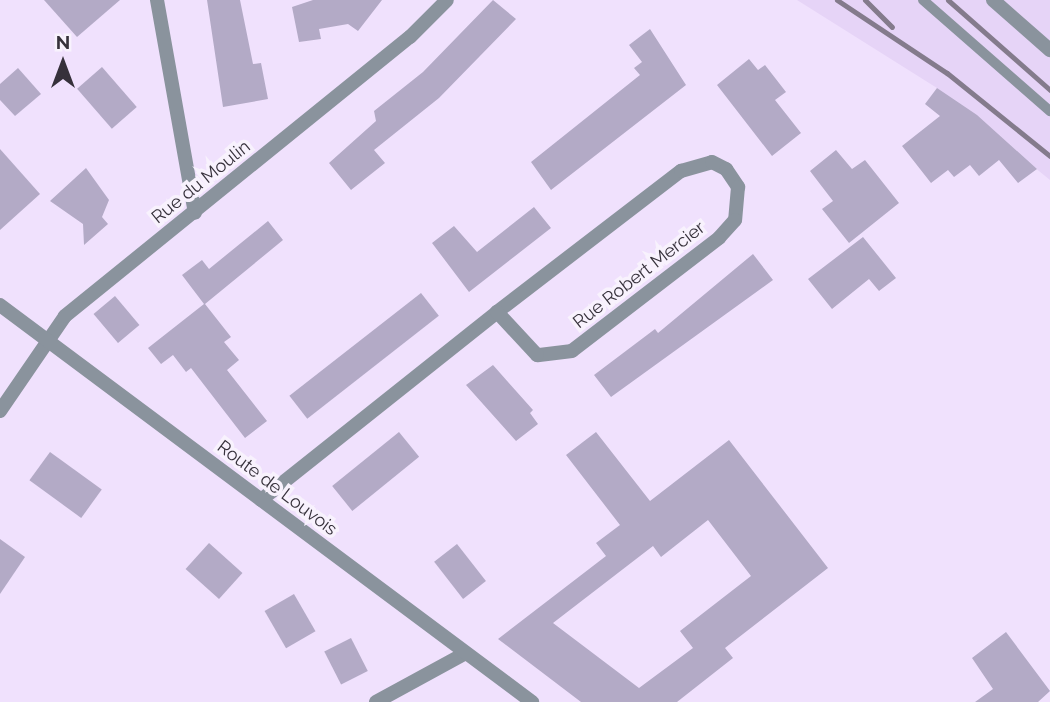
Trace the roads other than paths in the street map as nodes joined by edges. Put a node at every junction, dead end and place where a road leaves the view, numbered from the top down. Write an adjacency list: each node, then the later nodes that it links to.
1 (157, 0): 7 (street)
2 (447, 0): 7 (street, Rue du Moulin)
3 (923, 0): 6 (lane)
4 (993, 0): 5 (street)
5 (1050, 50)
6 (1050, 111)
7 (195, 213): 10 (street, Rue du Moulin)
8 (0, 305): 10 (street, Route de Louvois)
9 (497, 312): 9 (street, Rue Robert Mercier); 12 (street, Rue Robert Mercier)
10 (46, 339): 11 (street, Rue du Moulin); 12 (street, Route de Louvois)
11 (0, 411)
12 (261, 500): 13 (street, Route de Louvois)
13 (466, 653): 14 (street); 15 (street, Route de Louvois)
14 (376, 702)
15 (532, 702)

